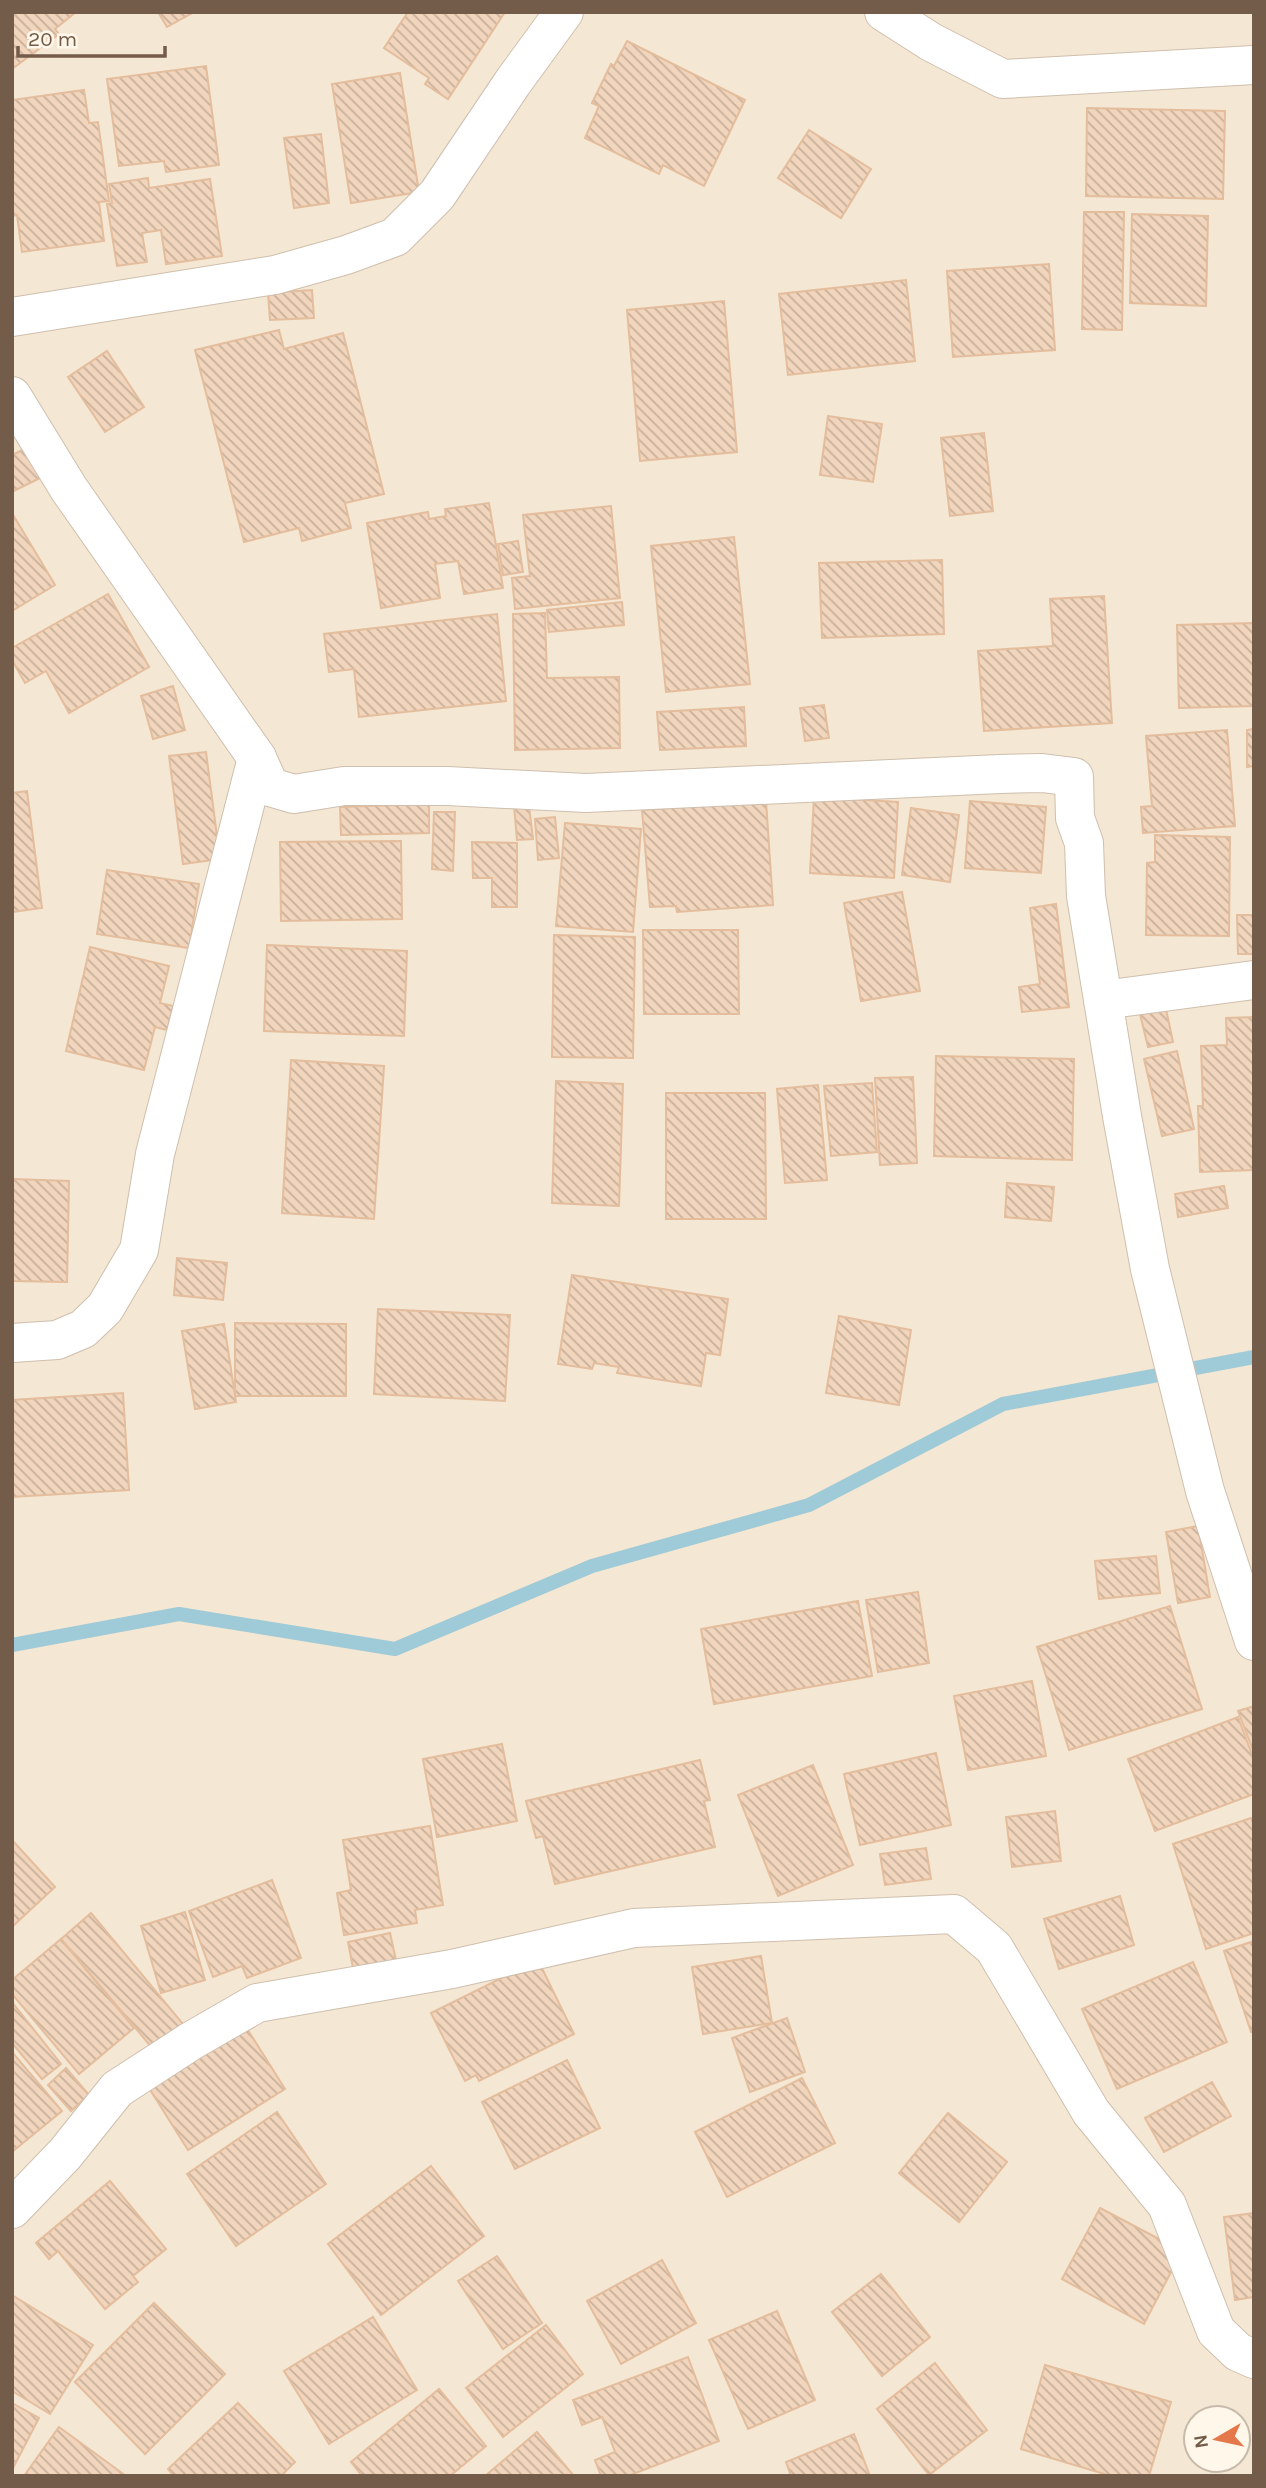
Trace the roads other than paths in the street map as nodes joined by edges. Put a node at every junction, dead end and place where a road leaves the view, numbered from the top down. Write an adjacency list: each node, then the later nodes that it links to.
1 (564, 12): 4 (street)
2 (884, 12): 3 (street)
3 (1254, 65)
4 (12, 317)
5 (12, 396): 6 (street)
6 (257, 758): 8 (street); 9 (street)
7 (1254, 979): 8 (street)
8 (1103, 1000): 10 (street)
9 (12, 1343)
10 (1254, 1641)
11 (12, 2208): 12 (street)
12 (1254, 2359)

